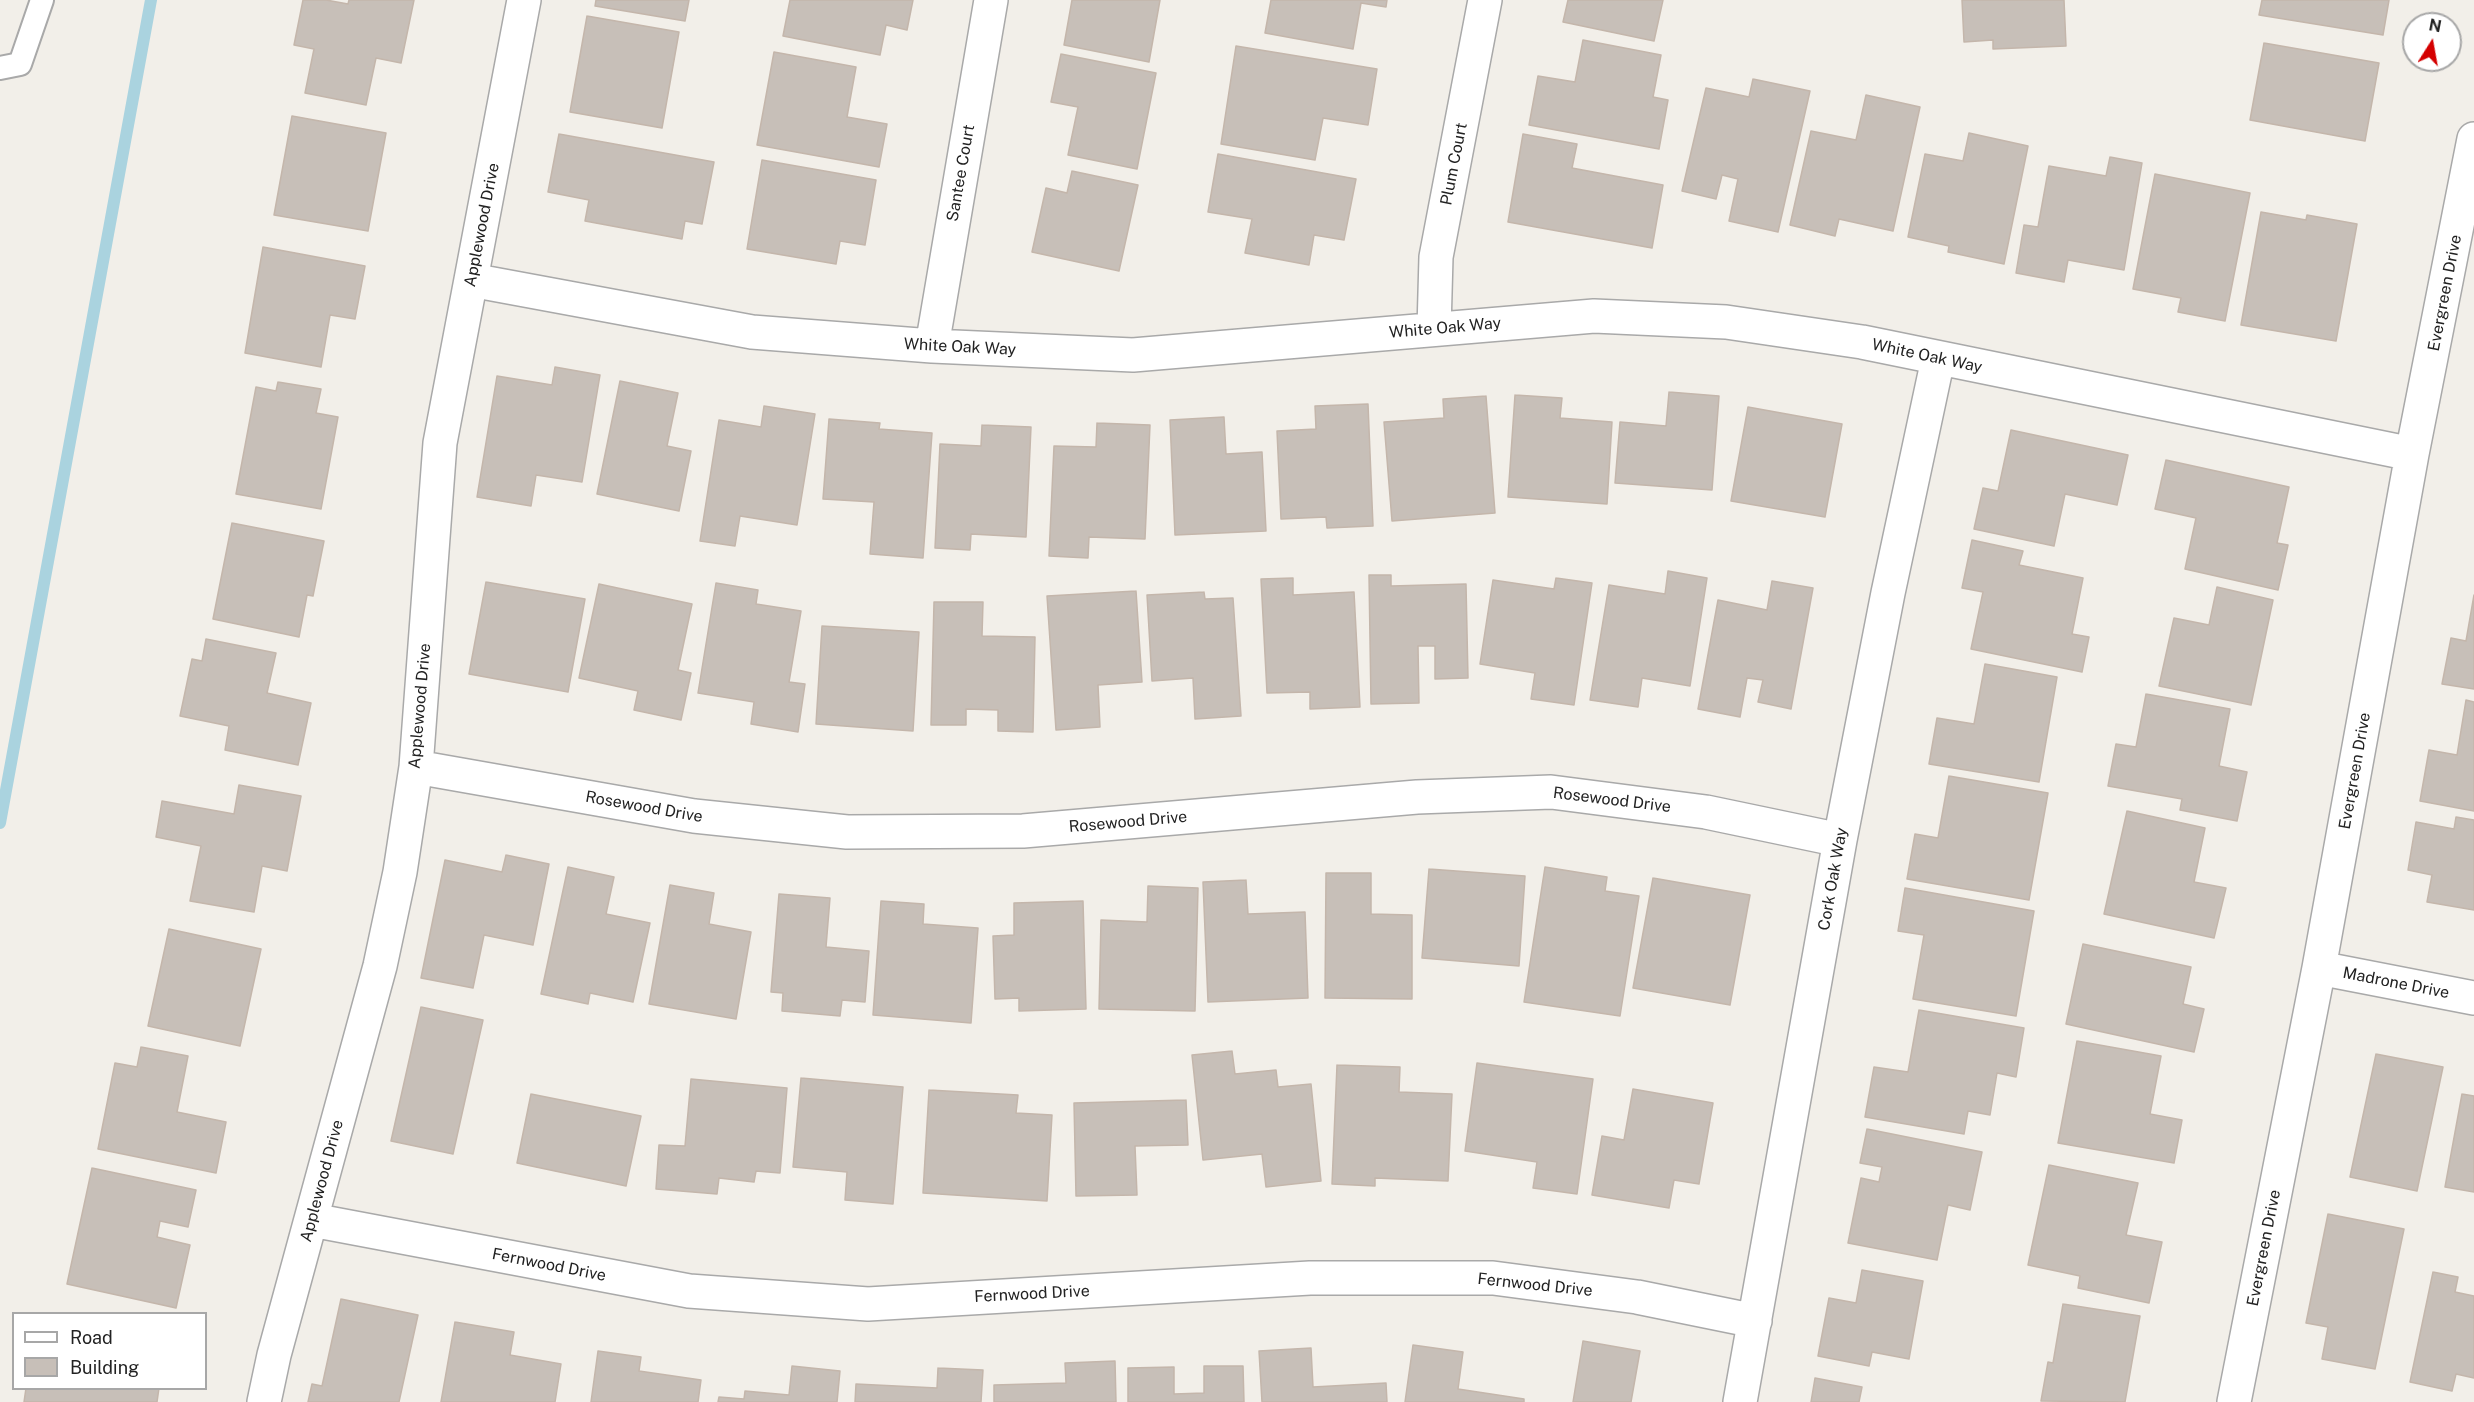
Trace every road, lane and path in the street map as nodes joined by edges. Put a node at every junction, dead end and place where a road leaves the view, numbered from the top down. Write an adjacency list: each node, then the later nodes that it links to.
1 (42, 0): 5 (lane)
2 (524, 0): 7 (street, Applewood Drive)
3 (991, 0): 9 (street, Santee Court)
4 (1485, 0): 8 (street, Plum Court)
5 (0, 68)
6 (2474, 139): 11 (street, Evergreen Drive)
7 (471, 280): 9 (street, White Oak Way); 12 (street, Applewood Drive)
8 (1434, 329): 9 (street, White Oak Way); 10 (street, White Oak Way)
9 (932, 346)
10 (1938, 359): 11 (street, White Oak Way); 13 (street, Cork Oak Way)
11 (2412, 454): 14 (street, Evergreen Drive)
12 (416, 767): 13 (street, Rosewood Drive); 16 (street, Applewood Drive)
13 (1840, 840): 17 (street, Cork Oak Way)
14 (2319, 968): 15 (street, Madrone Drive); 20 (street, Evergreen Drive)
15 (2474, 998)
16 (312, 1220): 17 (street, Fernwood Drive); 18 (street, Applewood Drive)
17 (1755, 1322): 19 (street, Cork Oak Way)
18 (264, 1402)
19 (1740, 1402)
20 (2234, 1402)

